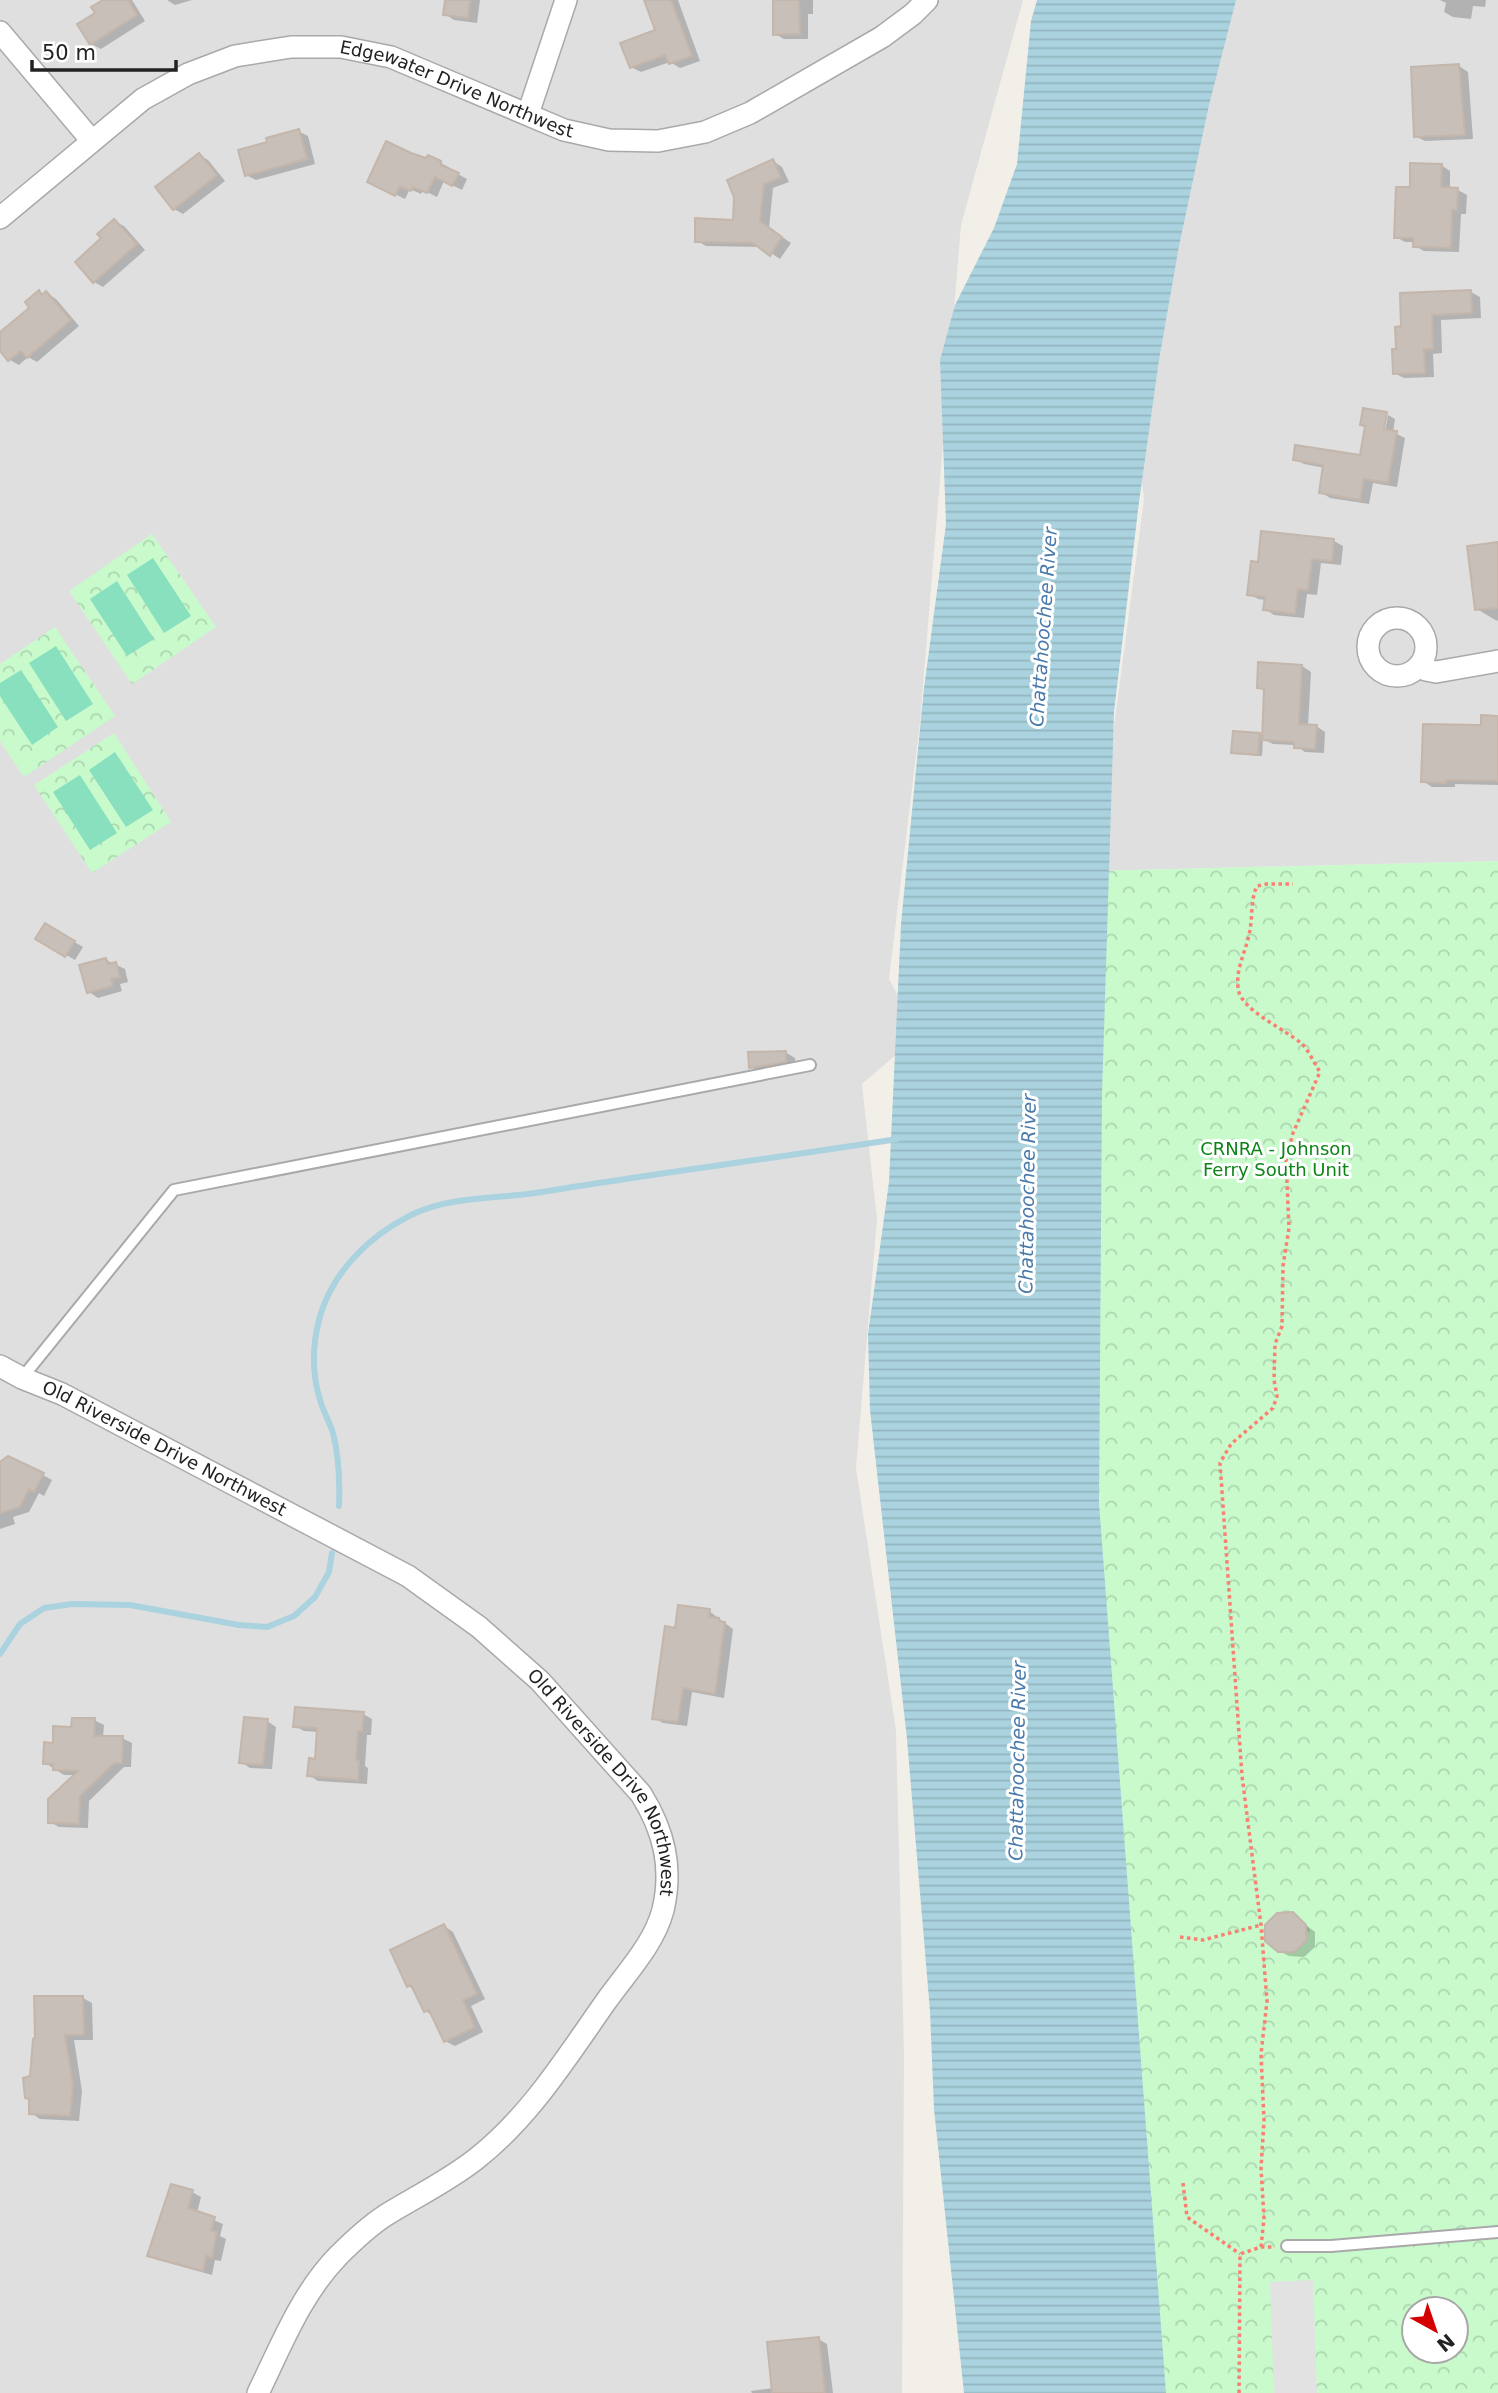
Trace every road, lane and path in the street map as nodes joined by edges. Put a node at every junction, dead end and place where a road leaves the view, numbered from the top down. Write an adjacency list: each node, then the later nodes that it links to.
1 (566, 0): 4 (street)
2 (927, 0): 4 (street, Edgewater Drive Northwest)
3 (0, 32): 5 (street)
4 (528, 114): 5 (street, Edgewater Drive Northwest)
5 (92, 141): 6 (street, Edgewater Drive Northwest)
6 (0, 218)
7 (1498, 661): 8 (street)
8 (1420, 666)
9 (1293, 884): 13 (path)
10 (810, 1065): 12 (lane)
11 (0, 1366): 12 (street, Old Riverside Drive Northwest)
12 (22, 1378): 20 (street, Old Riverside Drive Northwest)
13 (1261, 1925): 14 (path); 18 (path)
14 (1180, 1937)
15 (1183, 2183): 19 (path)
16 (1498, 2232): 17 (lane)
17 (1287, 2246): 18 (path)
18 (1261, 2247): 19 (path)
19 (1240, 2255): 21 (path)
20 (258, 2393)
21 (1239, 2393)

